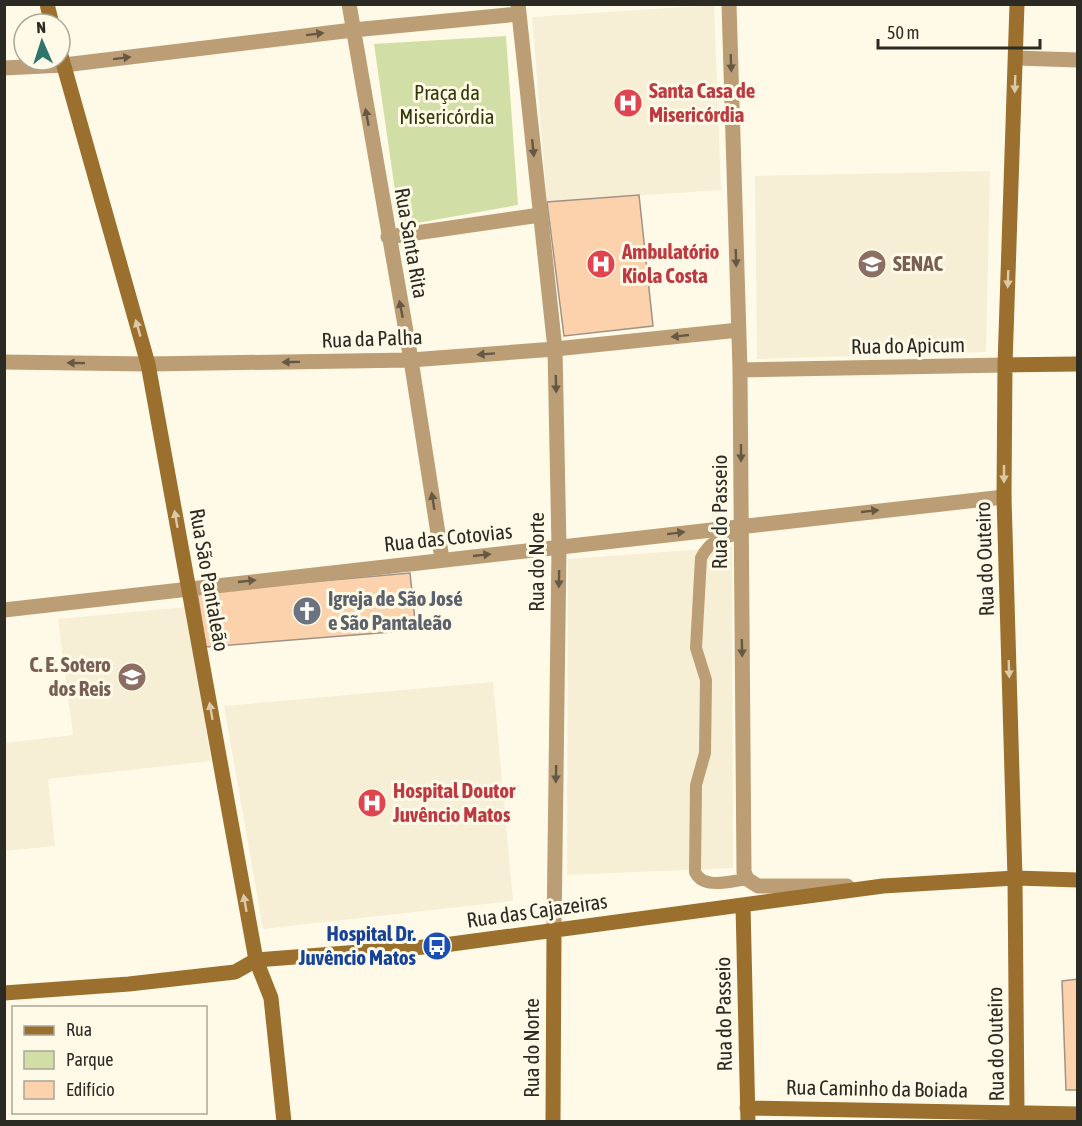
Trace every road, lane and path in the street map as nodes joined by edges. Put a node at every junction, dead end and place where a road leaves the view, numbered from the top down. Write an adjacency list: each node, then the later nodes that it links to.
1 (349, 4): 5 (street, Rua Santa Rita)
2 (729, 4): 12 (street, Rua do Passeio, one-way to 12)
3 (1017, 4): 7 (street, Rua do Outeiro)
4 (518, 9): 5 (street); 10 (street, Rua do Norte, one-way to 10)
5 (353, 30): 6 (street, one-way to 5); 11 (street, Rua Santa Rita, one-way to 5)
6 (72, 58)
7 (1016, 58): 8 (street); 18 (street, Rua do Outeiro, one-way to 18)
8 (1077, 60)
9 (66, 72): 16 (street, Rua São Pantaleão, one-way to 9)
10 (540, 215): 11 (street); 13 (street, Rua do Norte)
11 (388, 237): 14 (street, Rua Santa Rita, one-way to 11)
12 (739, 330): 13 (street, Rua da Palha, one-way to 13); 19 (street, Rua do Passeio)
13 (555, 349): 14 (street, Rua da Palha, one-way to 14); 22 (street, Rua do Norte, one-way to 22)
14 (411, 360): 16 (street, Rua da Palha, one-way to 16); 23 (street, Rua Santa Rita, one-way to 14)
15 (4, 362): 16 (street, Rua da Palha, one-way to 15)
16 (148, 364): 24 (street, Rua São Pantaleão, one-way to 16)
17 (1077, 364): 18 (street, Rua do Apicum)
18 (1005, 365): 19 (street, Rua do Apicum); 20 (street, Rua do Outeiro, one-way to 20)
19 (740, 370): 21 (street, Rua do Passeio, one-way to 21)
20 (1004, 497): 21 (street, Rua das Cotovias, one-way to 20); 26 (street, Rua do Outeiro, one-way to 26)
21 (741, 529): 22 (street, Rua das Cotovias, one-way to 21); 27 (street, Rua do Passeio, one-way to 27); 27 (lane)
22 (559, 547): 23 (street, Rua das Cotovias, one-way to 22); 31 (street, Rua do Norte, one-way to 31)
23 (442, 559): 24 (street, Rua das Cotovias, one-way to 23)
24 (189, 587): 25 (street, Rua das Cotovias); 32 (street, Rua São Pantaleão, one-way to 24)
25 (4, 610)
26 (1015, 878): 28 (street, Rua das Cajazeiras); 29 (street, Rua das Cajazeiras); 36 (street, Rua do Outeiro)
27 (747, 879): 29 (street)
28 (1077, 880)
29 (883, 886): 30 (street, Rua das Cajazeiras)
30 (743, 905): 31 (street, Rua das Cajazeiras); 35 (street, Rua do Passeio)
31 (554, 930): 32 (street, Rua das Cajazeiras); 38 (street, Rua do Norte)
32 (256, 960): 33 (street, Rua das Cajazeiras); 37 (street, Rua São Pantaleão)
33 (4, 993)
34 (1077, 1114): 36 (street, Rua Caminho da Boiada)
35 (748, 1115): 36 (street, Rua Caminho da Boiada)
36 (1017, 1117)
37 (284, 1122)
38 (553, 1122)

